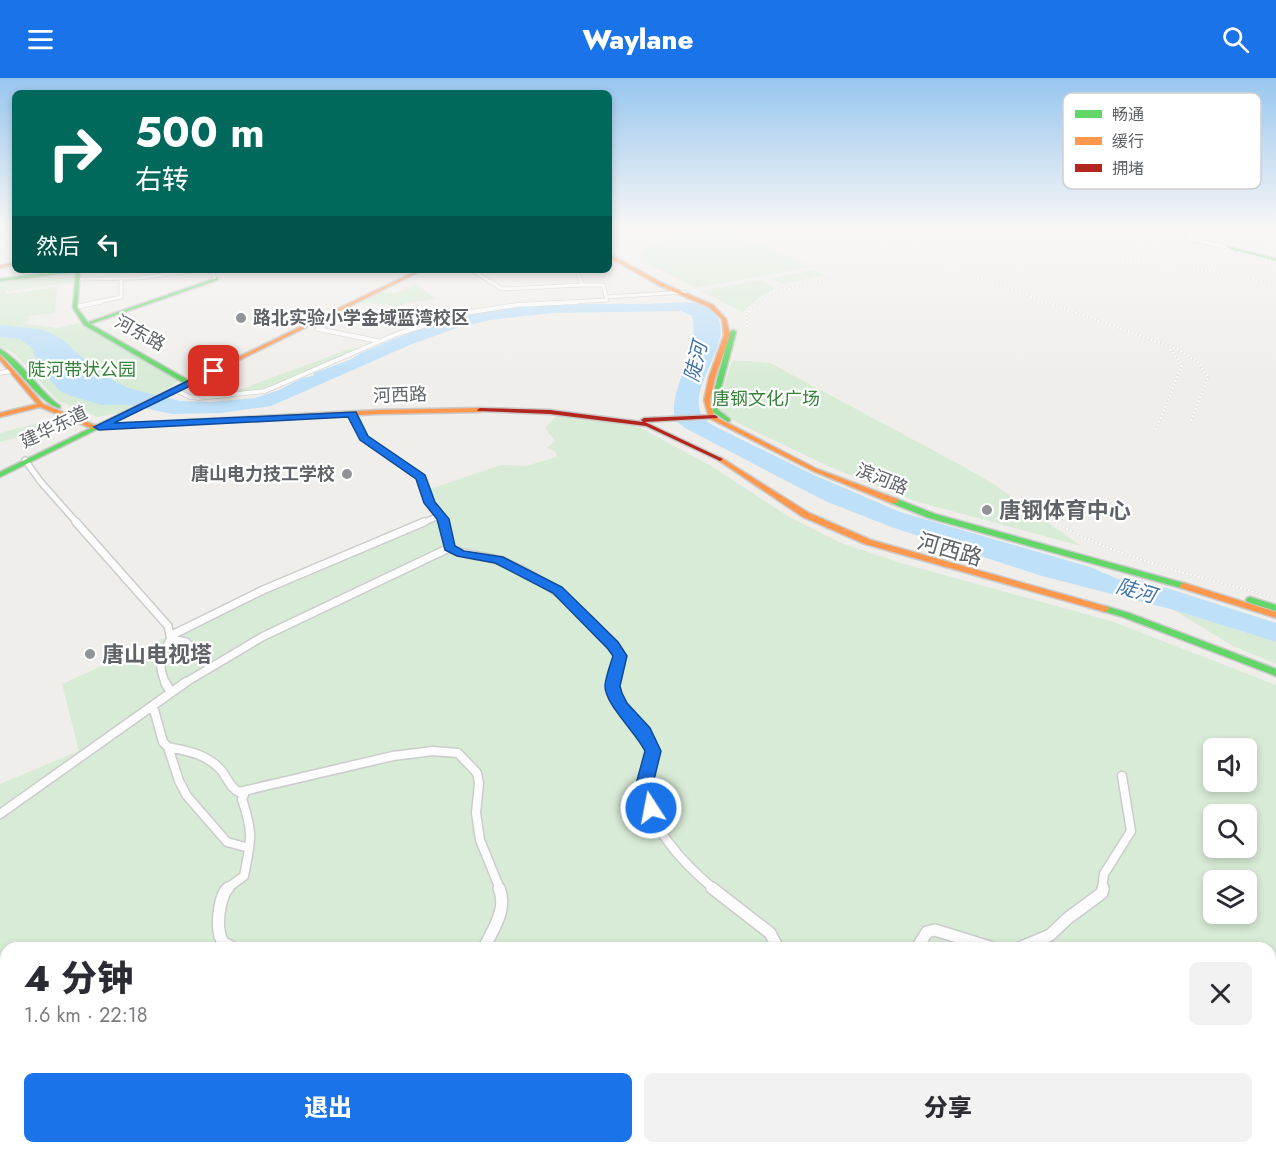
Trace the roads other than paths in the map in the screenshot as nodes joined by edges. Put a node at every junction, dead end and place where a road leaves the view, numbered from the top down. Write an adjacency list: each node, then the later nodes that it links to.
1 (29, 277): 13 (main road)
2 (80, 277): 26 (main road, 河东路)
3 (81, 277): 19 (main road)
4 (115, 277): 11 (street)
5 (129, 277): 11 (street)
6 (404, 277): 20 (main road)
7 (404, 277): 26 (main road)
8 (484, 277): 15 (street)
9 (579, 277): 14 (street)
10 (654, 277): 16 (main road)
11 (121, 278): 19 (street)
12 (215, 279): 21 (main road)
13 (1, 280)
14 (582, 285): 15 (street); 17 (street)
15 (547, 287): 18 (street)
16 (683, 293): 17 (street); 31 (main road)
17 (606, 297): 18 (street)
18 (549, 303): 22 (street)
19 (80, 306): 21 (main road, 河东路)
20 (319, 319): 22 (street); 26 (main road)
21 (91, 323): 26 (main road, 河东路)
22 (381, 341): 27 (street)
23 (0, 351): 33 (main road, 河西路)
24 (0, 357): 25 (main road, 河西路)
25 (5, 370): 28 (main road, 河西路)
26 (190, 381): 27 (main road)
27 (171, 392): 33 (main road, 建华东道)
28 (41, 405): 30 (main road); 33 (main road, 河西路)
29 (352, 414): 32 (main road, 河西路); 33 (main road, 河西路); 36 (street)
30 (0, 415)
31 (713, 417): 32 (main road); 38 (main road, 滨河路); 39 (main road, 滨河路)
32 (630, 421): 42 (main road, 河西路)
33 (96, 426): 34 (main road, 建华东道)
34 (25, 461): 35 (main road, 建华东道); 40 (street)
35 (0, 473)
36 (441, 515): 37 (street); 40 (street)
37 (449, 548): 41 (street); 52 (street)
38 (1276, 608)
39 (1276, 615)
40 (171, 637): 41 (street); 43 (street)
41 (209, 666): 43 (street)
42 (1276, 675)
43 (170, 690): 44 (street)
44 (153, 705): 45 (street); 48 (street)
45 (168, 747): 47 (street); 49 (street)
46 (1122, 776): 55 (street)
47 (245, 792): 49 (street); 51 (street)
48 (0, 814)
49 (249, 848): 50 (street)
50 (223, 942)
51 (487, 942)
52 (775, 942)
53 (921, 942): 54 (street)
54 (974, 942)
55 (1033, 942)

